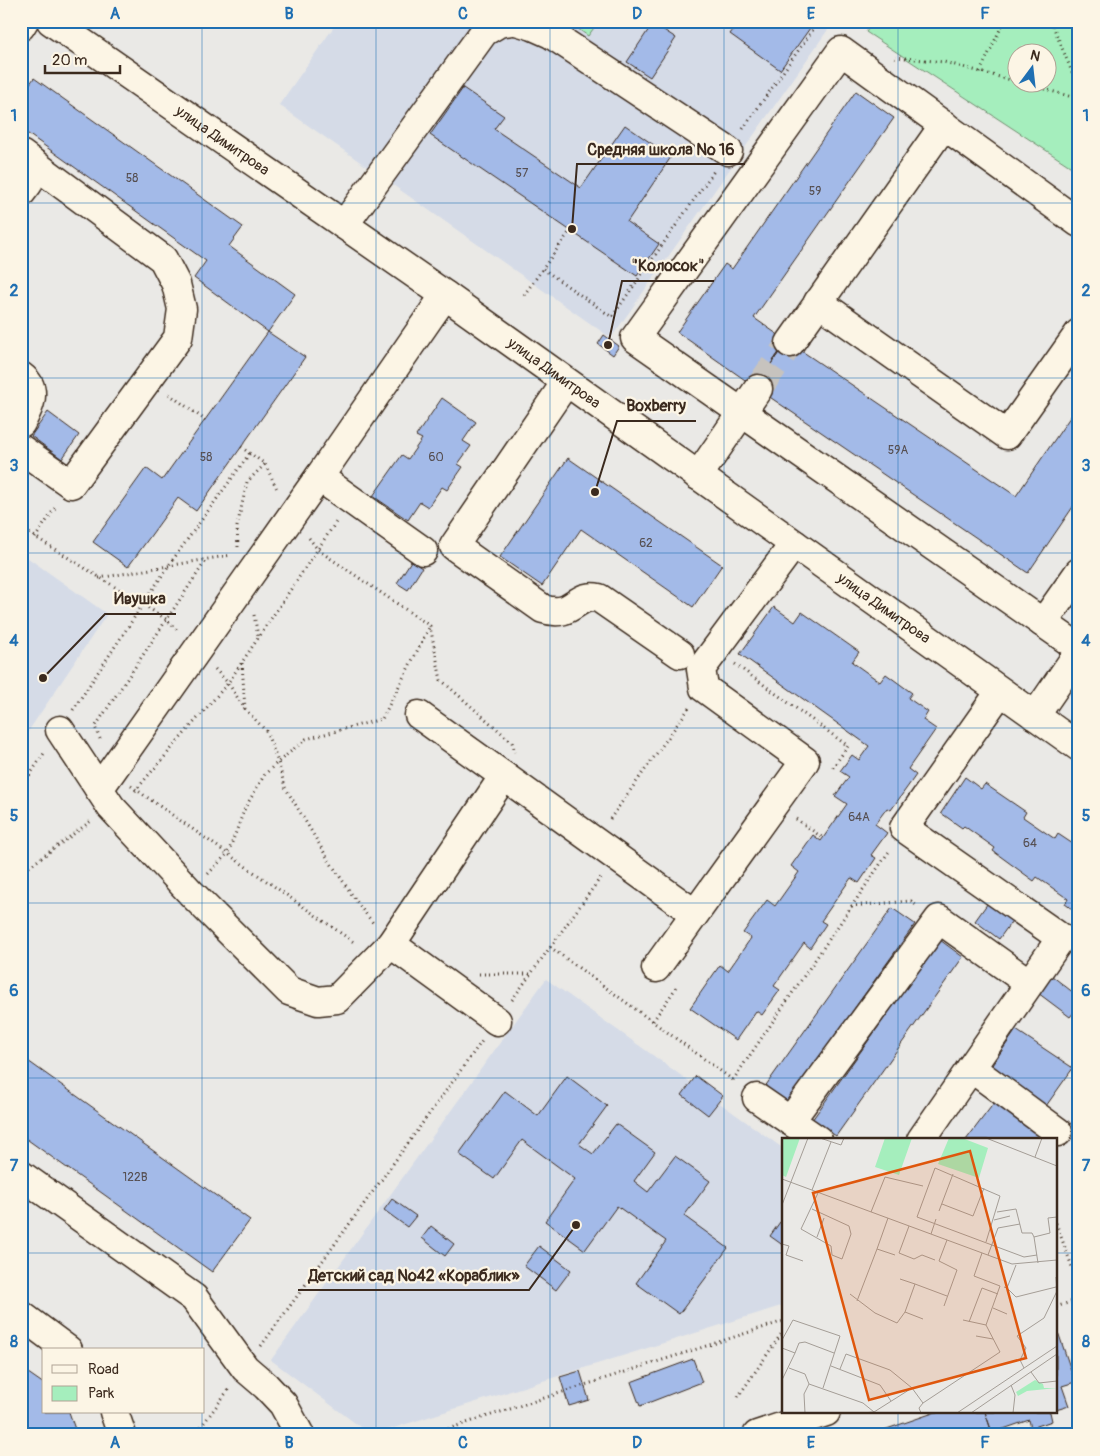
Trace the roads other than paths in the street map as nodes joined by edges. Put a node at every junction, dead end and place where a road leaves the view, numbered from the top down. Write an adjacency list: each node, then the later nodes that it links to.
1 (24, 21): 5 (street)
2 (51, 21): 10 (street, улица Димитрова)
3 (512, 21): 10 (street)
4 (516, 21): 7 (street)
5 (21, 26)
6 (944, 125): 9 (street); 12 (street); 18 (street)
7 (728, 151)
8 (21, 154): 20 (street)
9 (1079, 223)
10 (344, 225): 11 (street, улица Димитрова)
11 (445, 294): 16 (street, улица Димитрова); 22 (street)
12 (818, 302): 13 (street); 14 (street)
13 (1079, 333)
14 (790, 343)
15 (21, 376): 19 (street)
16 (566, 382): 21 (street, улица Димитрова); 29 (street)
17 (758, 389): 18 (street)
18 (742, 412): 21 (street); 26 (street)
19 (21, 424)
20 (21, 448)
21 (698, 476): 23 (street, улица Димитрова)
22 (320, 477): 24 (street); 36 (street)
23 (794, 544): 30 (street, улица Димитрова); 37 (street)
24 (423, 552)
25 (1079, 572): 26 (street)
26 (1043, 623): 27 (street)
27 (1079, 648)
28 (1079, 652): 32 (street)
29 (680, 654)
30 (1000, 692): 32 (street, улица Димитрова); 38 (street)
31 (419, 715): 35 (street)
32 (1036, 716): 34 (street, улица Димитрова)
33 (60, 730): 36 (street)
34 (1079, 747)
35 (515, 784): 37 (street); 39 (street)
36 (107, 789): 39 (street)
37 (694, 913): 40 (street)
38 (1070, 944): 41 (street)
39 (384, 951): 42 (street)
40 (656, 968)
41 (1029, 983): 43 (street); 45 (street)
42 (496, 1021)
43 (971, 1068): 46 (street); 48 (street)
44 (757, 1098): 45 (street)
45 (790, 1121): 47 (street)
46 (1058, 1132)
47 (815, 1138)
48 (922, 1138)
49 (21, 1175): 55 (street)
50 (21, 1315): 51 (street)
51 (65, 1348)
52 (115, 1414): 54 (street)
53 (820, 1414): 56 (street)
54 (122, 1435)
55 (300, 1435)
56 (757, 1435)

